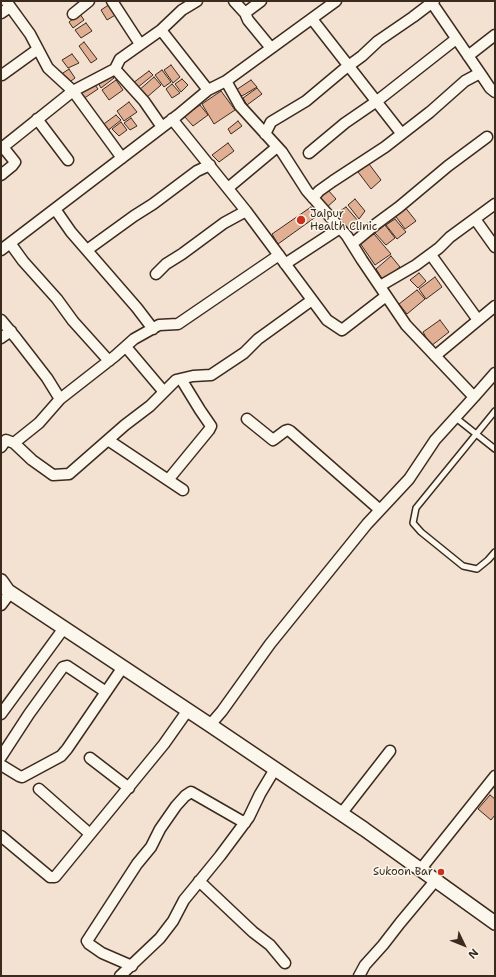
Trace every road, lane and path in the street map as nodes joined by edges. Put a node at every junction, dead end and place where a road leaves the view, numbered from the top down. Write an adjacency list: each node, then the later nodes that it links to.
1 (112, 1): 16 (street)
2 (197, 1): 13 (street)
3 (234, 1): 9 (street)
4 (261, 1): 9 (street)
5 (336, 1): 12 (street)
6 (86, 2): 11 (street)
7 (433, 2): 15 (street); 20 (street)
8 (8, 4): 10 (street); 18 (street)
9 (245, 13): 17 (street)
10 (1, 14)
11 (73, 14)
12 (312, 18): 17 (street); 20 (street)
13 (161, 30): 16 (street); 25 (street)
14 (495, 35): 19 (street)
15 (456, 39): 19 (street); 28 (street)
16 (140, 44): 21 (street)
17 (271, 48): 24 (street)
18 (38, 49): 23 (street); 26 (street)
19 (468, 56): 22 (street)
20 (349, 65): 28 (street); 33 (street)
21 (115, 68): 26 (street); 31 (street)
22 (480, 73): 27 (street); 32 (street)
23 (2, 75)
24 (226, 80): 25 (street); 33 (street)
25 (208, 90): 30 (street)
26 (73, 91): 29 (street); 38 (street)
27 (495, 92)
28 (377, 101): 32 (street); 37 (street)
29 (37, 119): 35 (street); 39 (street)
30 (172, 119): 31 (street); 40 (street)
31 (162, 127): 38 (street)
32 (401, 133): 43 (street)
33 (265, 134): 36 (street)
34 (487, 137): 50 (street)
35 (2, 145): 41 (street)
36 (277, 146): 42 (street); 43 (street)
37 (309, 153)
38 (122, 158): 45 (street)
39 (68, 160)
40 (210, 165): 42 (street); 53 (street)
41 (1, 175)
42 (228, 188): 46 (street)
43 (313, 198): 48 (street)
44 (495, 204): 47 (street)
45 (55, 209): 49 (street); 53 (street)
46 (246, 211): 54 (street); 57 (street)
47 (475, 219): 51 (street); 55 (street)
48 (340, 228): 50 (street); 56 (street)
49 (10, 243): 52 (street); 69 (street)
50 (352, 244): 58 (street)
51 (495, 247)
52 (1, 250)
53 (87, 250): 64 (street)
54 (279, 255): 56 (street); 64 (street)
55 (430, 255): 58 (street); 63 (street)
56 (285, 264): 60 (street)
57 (156, 274)
58 (380, 286): 59 (street)
59 (386, 296): 60 (street); 68 (street)
60 (312, 300): 71 (street)
61 (495, 306): 63 (street)
62 (1, 320): 65 (street)
63 (478, 320): 68 (street)
64 (153, 328): 67 (street)
65 (11, 331): 66 (street); 74 (street)
66 (1, 338)
67 (126, 347): 69 (street); 72 (street)
68 (436, 356): 73 (street)
69 (108, 361): 74 (street)
70 (495, 373): 73 (street)
71 (180, 379): 72 (street); 82 (street)
72 (164, 392): 79 (street)
73 (474, 397): 76 (street)
74 (60, 399): 80 (street)
75 (495, 411): 78 (lane)
76 (456, 418): 78 (lane); 84 (street)
77 (246, 419): 84 (street)
78 (477, 434): 81 (lane); 85 (lane)
79 (108, 440): 80 (street); 82 (street)
80 (6, 442)
81 (495, 449)
82 (168, 480): 83 (street)
83 (183, 490)
84 (380, 510): 93 (street)
85 (495, 552)
86 (5, 589): 87 (street); 88 (street)
87 (1, 605)
88 (64, 628): 89 (street); 92 (street)
89 (123, 667): 90 (street); 91 (street)
90 (106, 692): 95 (street); 97 (street)
91 (188, 710): 93 (street); 100 (street)
92 (1, 714)
93 (210, 725): 98 (street)
94 (390, 751): 102 (street)
95 (1, 757)
96 (90, 758): 100 (street)
97 (1, 765)
98 (275, 769): 102 (street); 103 (street)
99 (495, 776): 106 (street)
100 (129, 788): 104 (street)
101 (39, 789): 104 (street)
102 (340, 814): 106 (street)
103 (245, 823): 107 (street); 111 (street)
104 (90, 834): 105 (street)
105 (1, 836)
106 (420, 870): 108 (street)
107 (199, 881): 110 (street); 111 (street)
108 (435, 881): 109 (street); 113 (street)
109 (495, 923)
110 (285, 963)
111 (132, 966): 112 (street)
112 (120, 976)
113 (359, 976)

